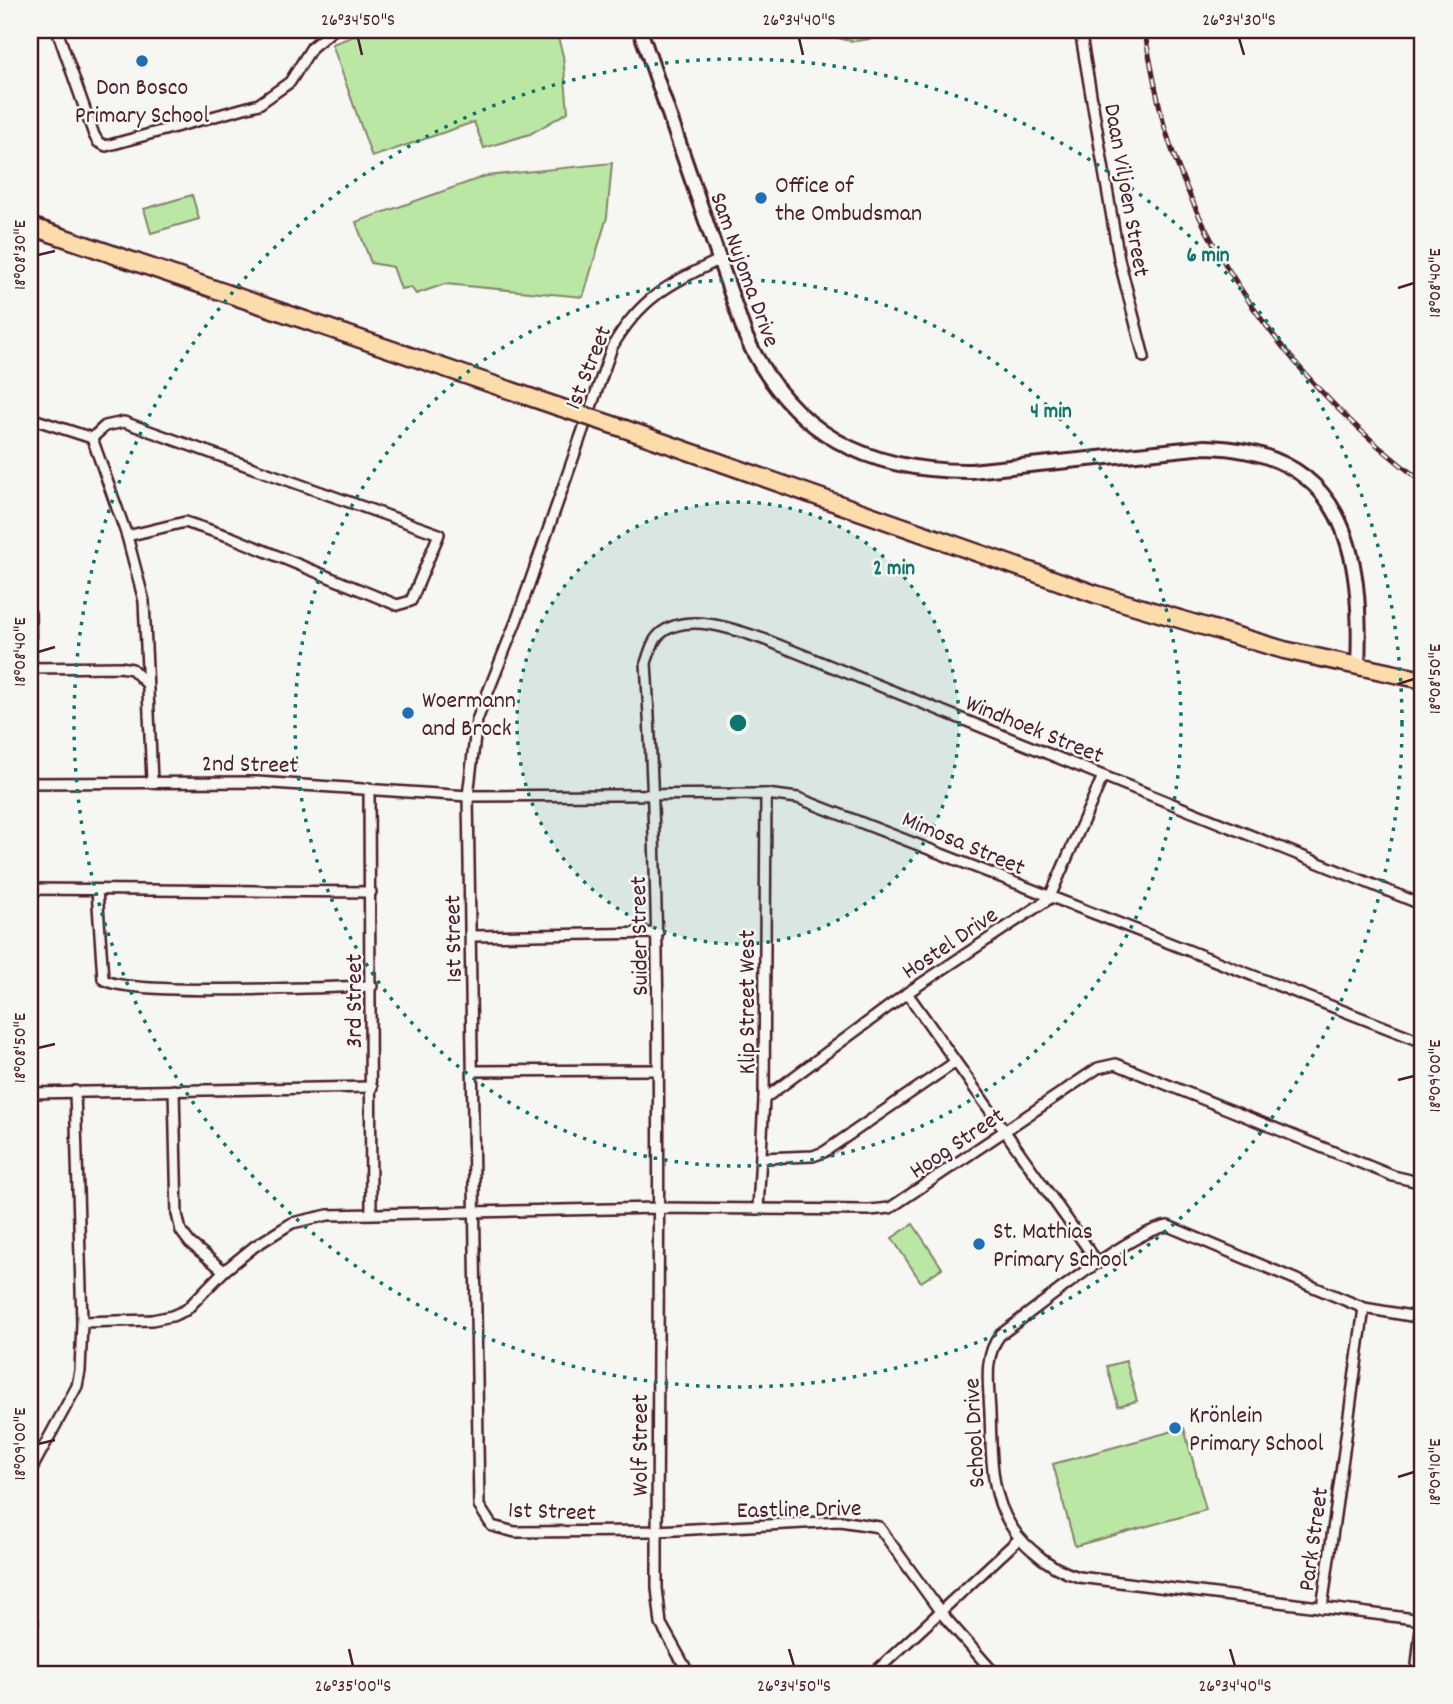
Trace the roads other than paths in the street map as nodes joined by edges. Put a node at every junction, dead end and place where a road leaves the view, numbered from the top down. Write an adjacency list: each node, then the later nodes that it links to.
1 (57, 30): 2 (street)
2 (332, 30)
3 (640, 30): 6 (main road, Sam Nujoma Drive)
4 (1080, 30): 7 (street, Daan Viljoen Street)
5 (30, 226): 13 (highway, bridge)
6 (719, 260): 13 (main road, Sam Nujoma Drive); 23 (street, 1st Street)
7 (1144, 357)
8 (30, 418): 9 (street)
9 (92, 438): 10 (street); 10 (street)
10 (127, 536): 17 (street)
11 (30, 612): 14 (street)
12 (646, 663): 18 (street, Windhoek Street); 24 (street, Suider Street)
13 (1358, 663): 15 (highway); 16 (highway)
14 (31, 668): 17 (street)
15 (1423, 671)
16 (1423, 680)
17 (148, 686): 19 (street)
18 (1103, 776): 28 (street); 29 (street, Windhoek Street)
19 (152, 781): 20 (street, 2nd Street); 21 (street, 2nd Street)
20 (30, 783)
21 (369, 788): 23 (street, 2nd Street); 27 (street, 3rd Street)
22 (766, 794): 24 (street, Mimosa Street); 28 (street, Mimosa Street); 42 (street, Klip Street West)
23 (468, 796): 24 (street, Mimosa Street); 31 (street, 1st Street)
24 (654, 797): 30 (street, Suider Street)
25 (30, 889): 26 (street)
26 (97, 890): 27 (street); 32 (street)
27 (371, 892): 32 (street, 3rd Street)
28 (1049, 899): 33 (street, Hostel Drive); 34 (street, Mimosa Street)
29 (1423, 905)
30 (658, 933): 31 (street); 36 (street, Suider Street)
31 (472, 936): 37 (street, 1st Street)
32 (372, 986): 38 (street, 3rd Street)
33 (907, 993): 35 (street); 42 (street, Hostel Drive)
34 (1423, 1042)
35 (954, 1063): 43 (street); 44 (street)
36 (658, 1070): 37 (street); 46 (street, Suider Street)
37 (474, 1071): 48 (street, 1st Street)
38 (372, 1087): 39 (street); 49 (street, 3rd Street)
39 (174, 1090): 40 (street); 51 (street)
40 (75, 1091): 41 (street); 54 (street)
41 (30, 1093)
42 (764, 1098): 44 (street, Klip Street West)
43 (1004, 1132): 45 (street, Hoog Street); 47 (street, Hoog Street); 50 (street)
44 (762, 1158): 47 (street, Klip Street West)
45 (1423, 1183)
46 (659, 1208): 47 (street, Hoog Street); 48 (street, Hoog Street); 56 (street, Wolf Street)
47 (758, 1209)
48 (475, 1211): 49 (street, Hoog Street); 56 (street, 1st Street)
49 (371, 1213): 51 (street, Hoog Street)
50 (1098, 1264): 52 (street, School Drive); 57 (street, School Drive)
51 (224, 1271): 54 (street, Hoog Street)
52 (1364, 1308): 53 (street, School Drive); 58 (street, Park Street)
53 (1423, 1318)
54 (82, 1322): 55 (street)
55 (30, 1472)
56 (657, 1531): 59 (street, Eastline Drive); 63 (street, Wolf Street)
57 (1019, 1539): 58 (street, School Drive); 59 (street)
58 (1322, 1608): 60 (street, School Drive)
59 (942, 1614): 64 (street); 65 (street, Eastline Drive)
60 (1423, 1617): 66 (street)
61 (30, 1622): 62 (street)
62 (30, 1631)
63 (689, 1674)
64 (873, 1674)
65 (995, 1674)
66 (1416, 1674)

